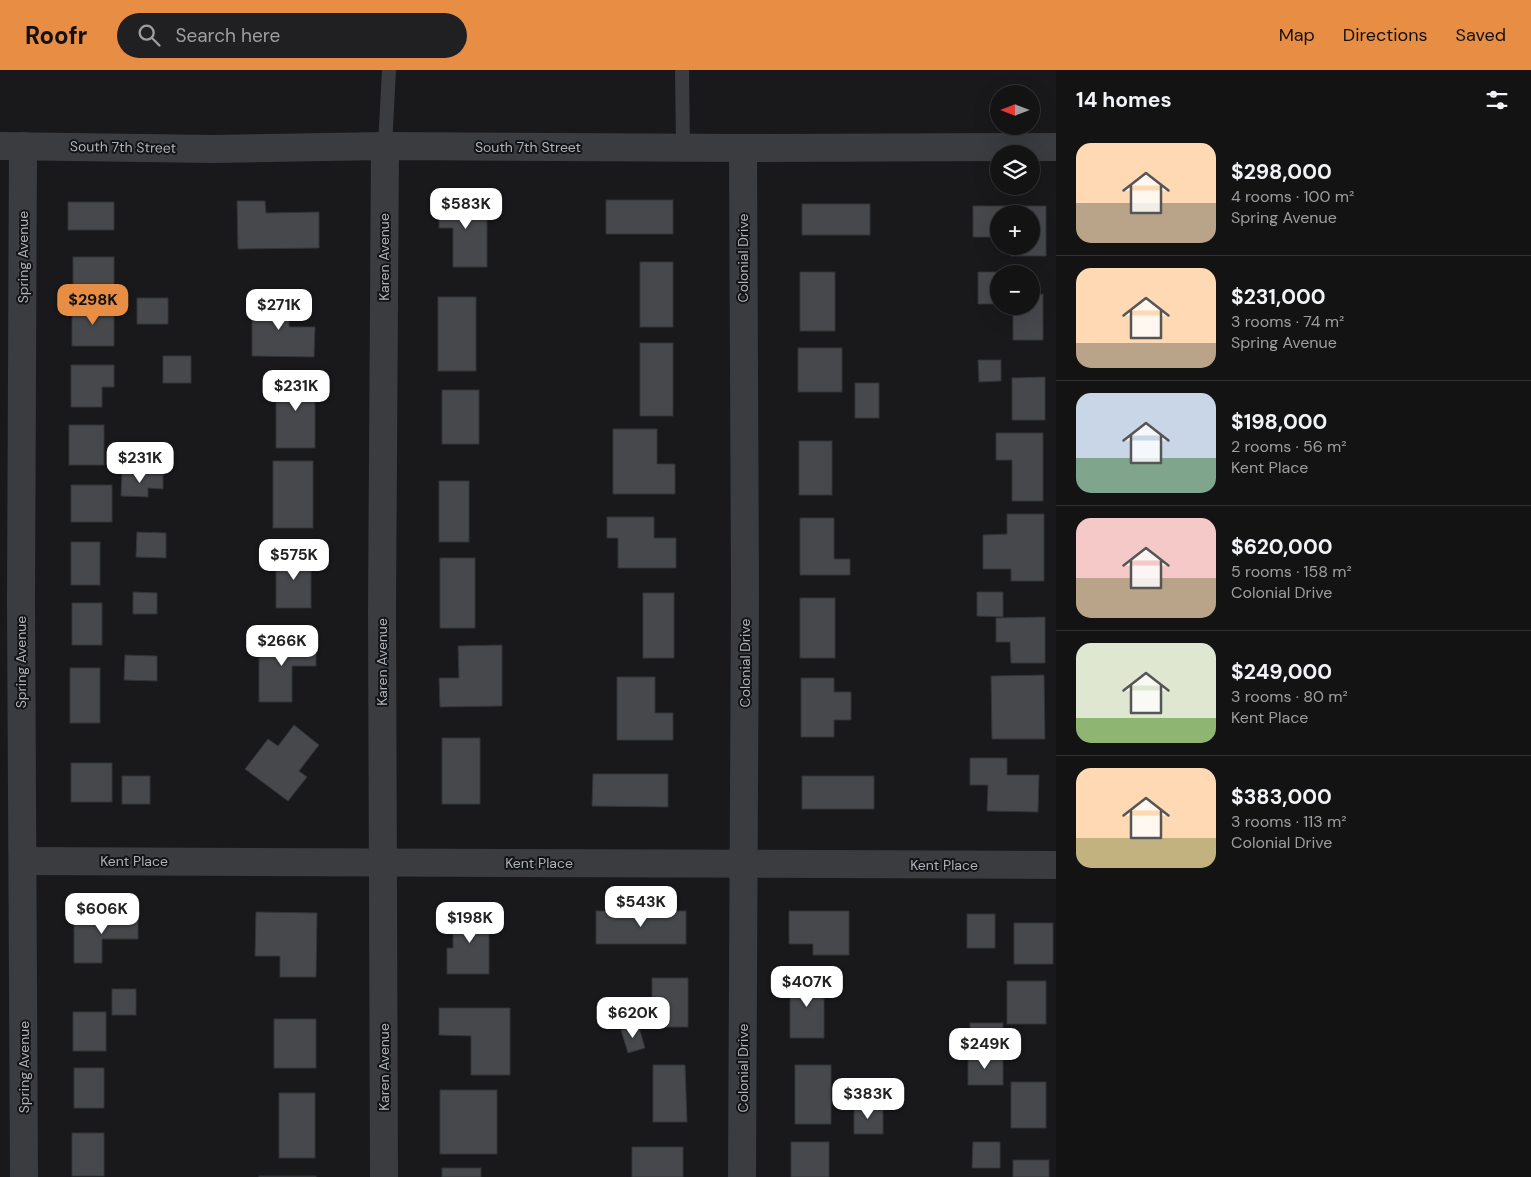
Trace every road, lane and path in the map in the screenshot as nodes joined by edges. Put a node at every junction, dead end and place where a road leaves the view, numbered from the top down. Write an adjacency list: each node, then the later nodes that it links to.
1 (389, 70): 4 (lane)
2 (682, 70): 6 (lane)
3 (12, 146): 4 (street, South 7th Street); 8 (street, Spring Avenue)
4 (385, 146): 6 (street, South 7th Street); 9 (street, Karen Avenue)
5 (1056, 147): 7 (street, South 7th Street)
6 (683, 148): 7 (street, South 7th Street)
7 (743, 148): 10 (street, Colonial Drive)
8 (23, 861): 9 (street, Kent Place); 12 (street, Spring Avenue)
9 (384, 862): 10 (street, Kent Place); 13 (street, Karen Avenue)
10 (744, 865): 11 (street, Kent Place); 14 (street, Colonial Drive)
11 (1056, 865)
12 (24, 1177)
13 (384, 1177)
14 (742, 1177)

